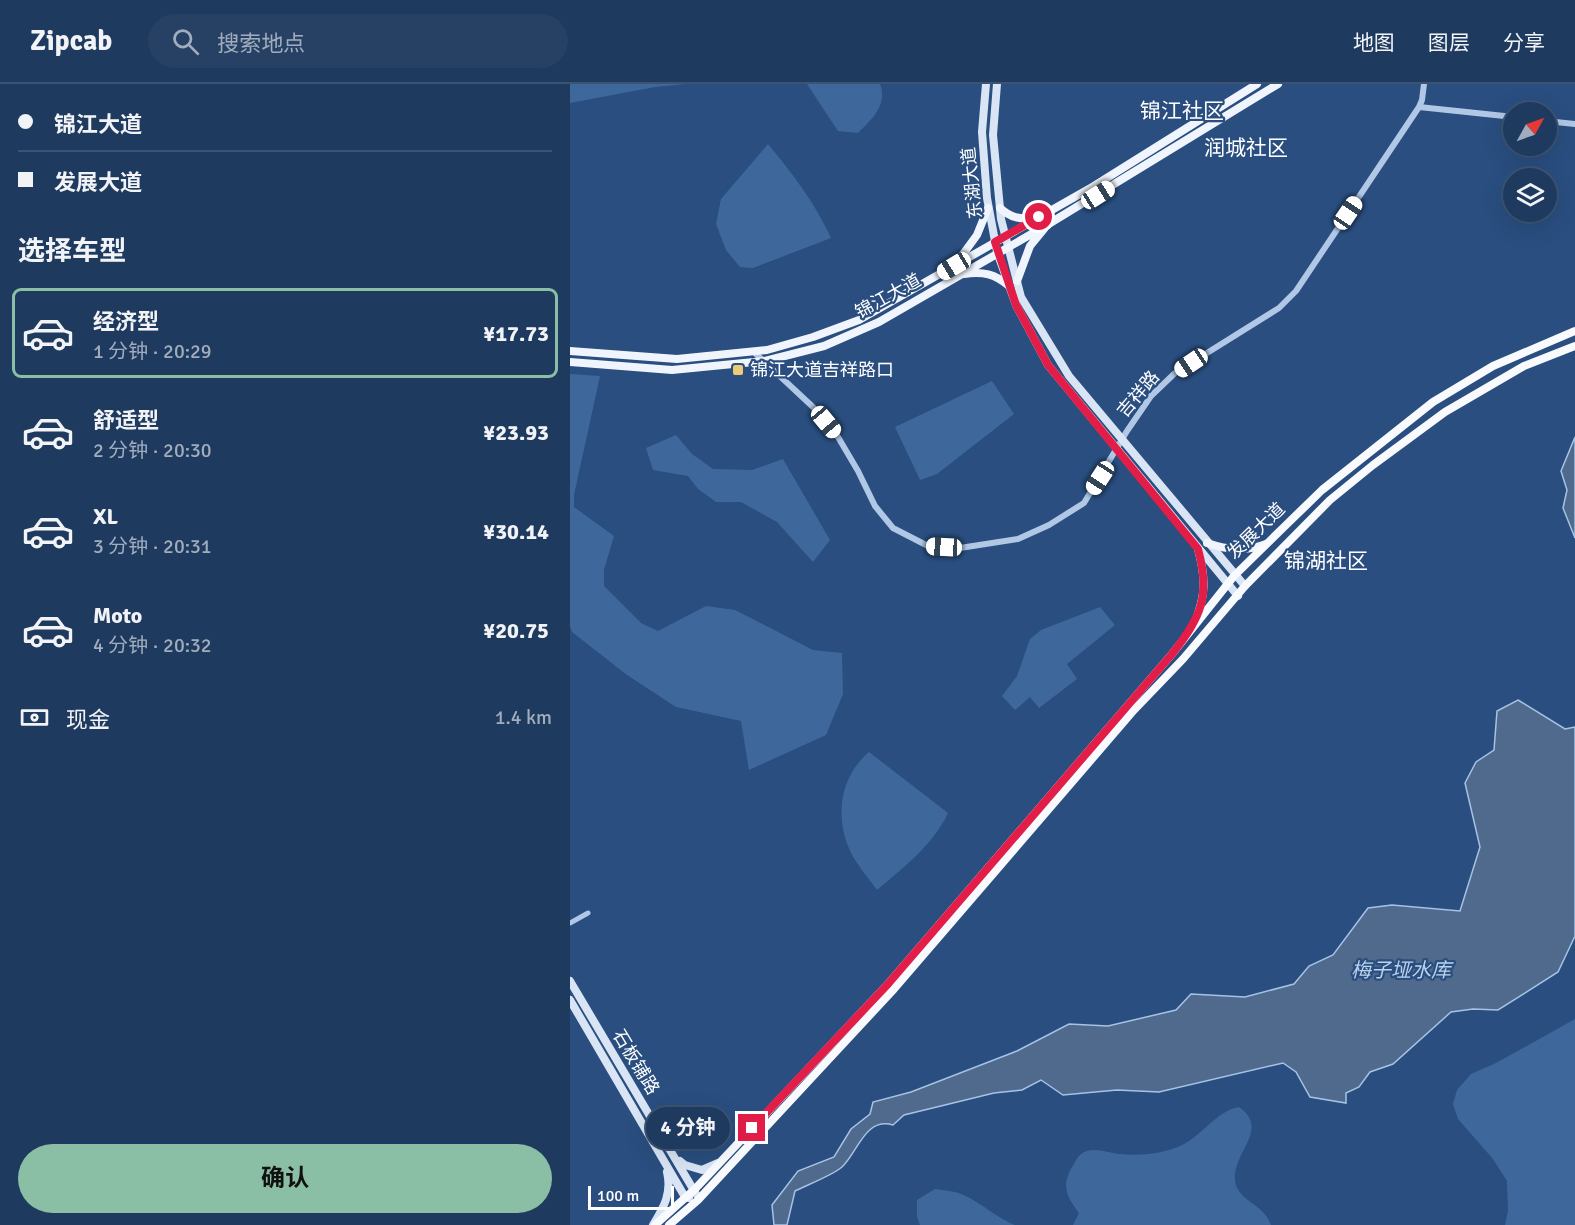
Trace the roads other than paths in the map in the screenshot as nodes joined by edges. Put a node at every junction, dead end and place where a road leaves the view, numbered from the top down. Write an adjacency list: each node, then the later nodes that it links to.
1 (986, 84): 10 (main road, 东湖大道)
2 (997, 84): 11 (main road, 东湖大道)
3 (1257, 84): 12 (main road, 锦江大道)
4 (1278, 84): 13 (main road, 锦江大道)
5 (1424, 84): 6 (street, 吉祥路)
6 (1419, 107): 7 (street); 27 (street, 吉祥路)
7 (1503, 116)
8 (1557, 122): 9 (street)
9 (1575, 124)
10 (988, 208): 15 (main road, 东湖大道); 18 (main road)
11 (1000, 208): 12 (main road); 14 (main road, 东湖大道)
12 (1039, 217): 14 (main road, 锦江大道)
13 (1047, 225): 16 (main road, 锦江大道); 20 (main road)
14 (1005, 235): 15 (main road, 锦江大道); 16 (main road, 东湖大道)
15 (995, 242): 17 (main road, 东湖大道); 18 (main road, 锦江大道)
16 (1009, 247): 17 (main road, 锦江大道); 20 (main road, 东湖大道)
17 (997, 252): 19 (main road, 锦江大道); 20 (main road, 东湖大道)
18 (954, 266): 24 (main road, 锦江大道)
19 (958, 275): 20 (main road); 25 (main road, 锦江大道)
20 (1013, 283): 27 (main road, 东湖大道); 28 (main road, 东湖大道)
21 (1575, 330): 30 (highway, 发展大道)
22 (1575, 346): 34 (highway, 发展大道)
23 (570, 351): 24 (main road, 锦江大道)
24 (754, 352): 25 (street, 吉祥路)
25 (765, 361): 26 (main road, 锦江大道); 28 (street, 吉祥路)
26 (570, 362)
27 (1122, 440): 28 (street, 吉祥路); 29 (main road, 东湖大道)
28 (1116, 450): 31 (main road, 东湖大道)
29 (1207, 543): 30 (main road); 32 (main road, 东湖大道)
30 (1266, 544): 32 (highway, 发展大道)
31 (1198, 549): 33 (main road, 东湖大道); 36 (main road)
32 (1234, 576): 33 (highway, 发展大道); 34 (main road, 东湖大道)
33 (1227, 585): 35 (main road, 东湖大道); 36 (highway, 发展大道)
34 (1245, 586): 35 (highway, 发展大道)
35 (1238, 596): 46 (highway, 发展大道)
36 (1192, 629): 42 (highway, 发展大道)
37 (588, 913): 38 (street)
38 (570, 923)
39 (570, 981): 41 (main road, 石板铺路)
40 (570, 1000): 43 (main road, 石板铺路)
41 (675, 1156): 42 (main road); 44 (main road, 石板铺路)
42 (722, 1160): 44 (highway, 发展大道)
43 (666, 1164): 45 (main road, 石板铺路); 47 (main road)
44 (694, 1189): 45 (highway, 发展大道); 46 (main road, 石板铺路)
45 (685, 1197): 46 (main road); 47 (highway, 发展大道)
46 (698, 1200): 48 (highway, 发展大道)
47 (654, 1225)
48 (669, 1225)

